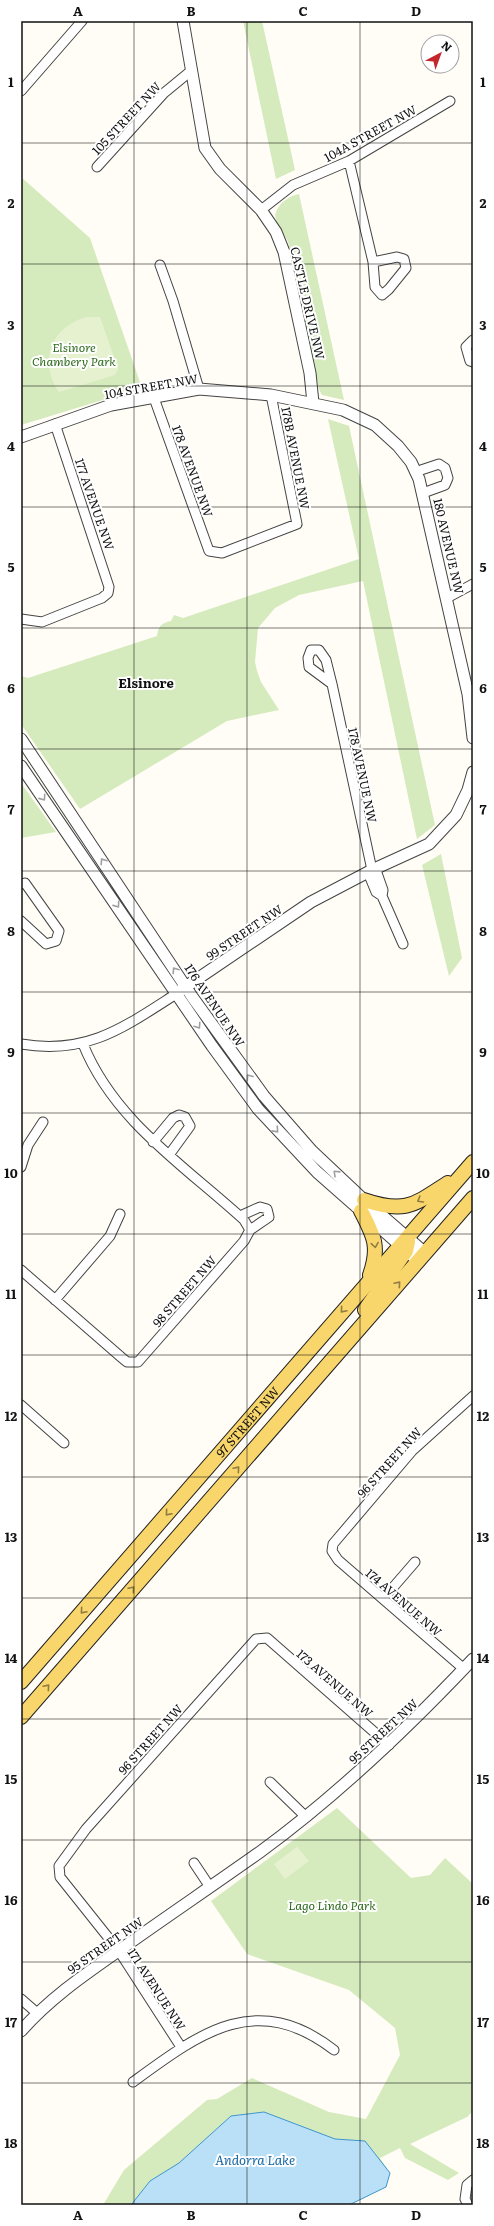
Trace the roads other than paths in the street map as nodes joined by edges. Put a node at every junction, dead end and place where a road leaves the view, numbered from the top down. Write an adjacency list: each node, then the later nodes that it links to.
1 (82, 21): 4 (street)
2 (183, 21): 3 (street, CASTLE DRIVE NW)
3 (192, 70): 7 (street, 105 STREET NW); 8 (street, CASTLE DRIVE NW)
4 (21, 91)
5 (450, 101): 6 (street, 104A STREET NW)
6 (349, 161): 8 (street, 104A STREET NW); 9 (street)
7 (97, 167)
8 (261, 210): 16 (street, CASTLE DRIVE NW)
9 (373, 262): 9 (street)
10 (160, 265): 13 (street)
11 (473, 340): 12 (street)
12 (473, 362)
13 (199, 389): 14 (street, 104 STREET NW); 15 (street, 104 STREET NW)
14 (271, 395): 16 (street, 104 STREET NW); 21 (street, 178B AVENUE NW)
15 (154, 398): 17 (street, 104 STREET NW); 21 (street, 178 AVENUE NW)
16 (313, 403): 19 (street, 180 AVENUE NW)
17 (55, 424): 18 (street, 104 STREET NW); 24 (street, 177 AVENUE NW)
18 (21, 437)
19 (416, 472): 20 (street, 180 AVENUE NW); 20 (street, 180 AVENUE NW)
20 (423, 493): 23 (street, 180 AVENUE NW)
21 (209, 551)
22 (473, 584): 23 (street)
23 (447, 598): 26 (street, 180 AVENUE NW)
24 (21, 620)
25 (332, 684): 32 (street, 178 AVENUE NW)
26 (470, 694): 27 (street)
27 (473, 738)
28 (21, 739): 36 (street, 176 AVENUE NW, one-way to 28)
29 (21, 766): 37 (street, 176 AVENUE NW, one-way to 37)
30 (473, 772): 31 (street, 99 STREET NW)
31 (471, 792): 32 (street, 99 STREET NW)
32 (372, 870): 35 (street); 36 (street, 99 STREET NW)
33 (21, 884): 34 (street)
34 (21, 921)
35 (403, 944)
36 (186, 987): 37 (street, 99 STREET NW); 46 (street, 176 AVENUE NW, one-way to 36)
37 (176, 994): 39 (street, 99 STREET NW); 46 (street, 176 AVENUE NW, one-way to 46)
38 (21, 1044): 39 (street, 99 STREET NW)
39 (83, 1044): 41 (street)
40 (43, 1122): 43 (street)
41 (153, 1142): 42 (street); 42 (street)
42 (169, 1155): 48 (street)
43 (21, 1167)
44 (469, 1167): 46 (main road, one-way to 46); 50 (main road, 97 STREET NW)
45 (473, 1198): 51 (main road, 97 STREET NW)
46 (362, 1205): 50 (street, 176 AVENUE NW); 53 (main road, one-way to 53)
47 (120, 1214): 54 (street)
48 (240, 1216): 49 (street); 49 (street)
49 (250, 1230): 54 (street, 98 STREET NW)
50 (404, 1244): 51 (street, 176 AVENUE NW); 53 (main road, 97 STREET NW); 55 (main road)
51 (421, 1257): 55 (main road, 97 STREET NW, one-way to 51)
52 (21, 1270): 54 (street)
53 (368, 1281): 65 (main road, 97 STREET NW, one-way to 65)
54 (55, 1300)
55 (326, 1366): 66 (main road, 97 STREET NW, one-way to 55)
56 (473, 1396): 59 (street, 96 STREET NW)
57 (21, 1406): 58 (street)
58 (64, 1443)
59 (332, 1550): 61 (street, 174 AVENUE NW)
60 (414, 1562): 61 (street)
61 (383, 1599): 64 (street, 174 AVENUE NW)
62 (267, 1638): 67 (street, 173 AVENUE NW); 71 (street, 96 STREET NW)
63 (473, 1659): 64 (street, 95 STREET NW)
64 (464, 1669): 67 (street, 95 STREET NW)
65 (21, 1682)
66 (21, 1717)
67 (388, 1745): 69 (street, 95 STREET NW)
68 (270, 1782): 69 (street)
69 (306, 1817): 72 (street, 95 STREET NW)
70 (194, 1863): 72 (street)
71 (59, 1866): 73 (street, 171 AVENUE NW)
72 (210, 1887): 73 (street, 95 STREET NW)
73 (119, 1951): 75 (street, 95 STREET NW); 77 (street, 171 AVENUE NW)
74 (21, 1999): 75 (street)
75 (37, 2013): 76 (street, 95 STREET NW)
76 (21, 2031)
77 (181, 2047): 78 (street); 79 (street)
78 (334, 2050)
79 (133, 2082)
80 (470, 2182): 81 (street)
81 (468, 2205)

